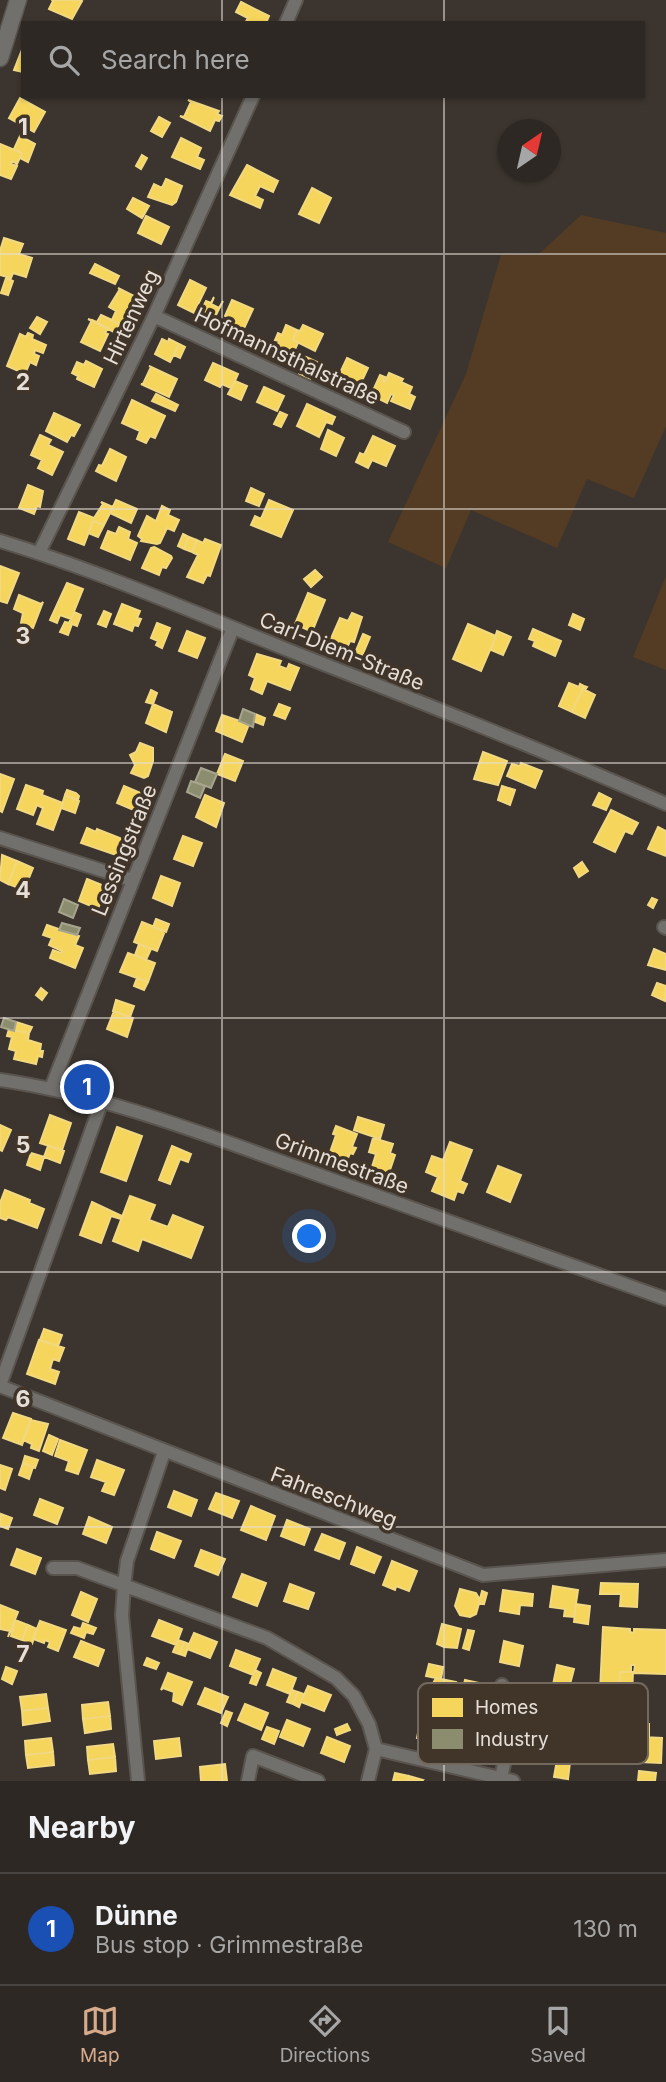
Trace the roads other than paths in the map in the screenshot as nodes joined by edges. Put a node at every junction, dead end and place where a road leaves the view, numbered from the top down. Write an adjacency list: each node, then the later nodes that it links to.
1 (18, 0): 4 (street)
2 (296, 0): 3 (street)
3 (287, 21)
4 (0, 58)
5 (252, 98): 6 (street, Hirtenweg)
6 (154, 316): 7 (street, Hofmannsthalstraße); 9 (street, Hirtenweg)
7 (404, 432)
8 (0, 541): 9 (street, Carl-Diem-Straße)
9 (39, 553): 10 (street, Carl-Diem-Straße)
10 (233, 628): 11 (street, Carl-Diem-Straße); 13 (street, Lessingstraße)
11 (666, 804)
12 (0, 838): 13 (street)
13 (132, 880): 15 (street, Lessingstraße)
14 (0, 1080): 15 (street, Grimmestraße)
15 (51, 1087): 16 (street, Grimmestraße)
16 (102, 1101): 17 (street, Grimmestraße); 18 (street)
17 (666, 1299)
18 (0, 1386): 19 (street, Fahreschweg)
19 (164, 1452): 20 (street, Fahreschweg); 22 (street)
20 (666, 1560)
21 (53, 1568): 22 (street)
22 (124, 1587): 23 (street); 27 (street)
23 (376, 1749): 24 (street); 30 (street)
24 (418, 1759)
25 (442, 1764): 26 (street)
26 (507, 1779)
27 (138, 1781)
28 (247, 1781): 29 (street)
29 (318, 1781)
30 (368, 1781)

